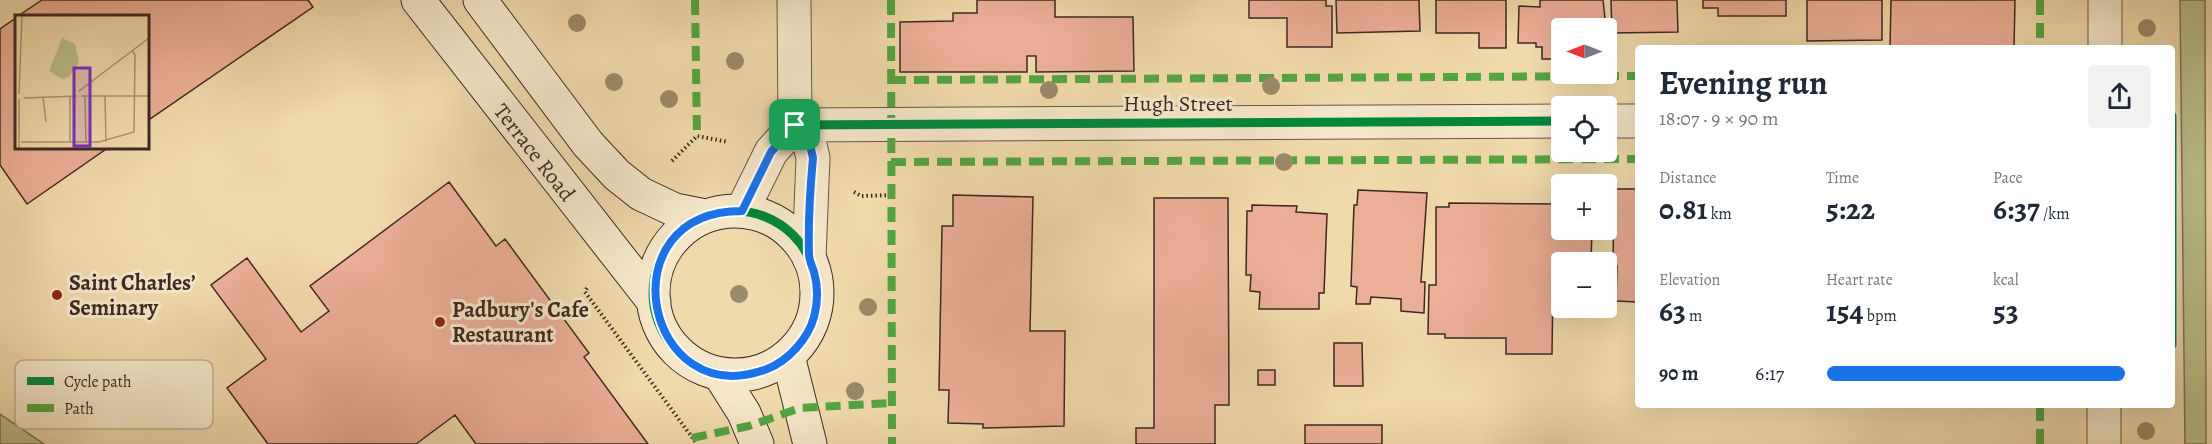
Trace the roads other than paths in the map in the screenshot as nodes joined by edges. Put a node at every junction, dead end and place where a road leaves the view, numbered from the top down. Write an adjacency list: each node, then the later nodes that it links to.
1 (418, 0): 13 (street, Terrace Road)
2 (480, 0): 11 (street, Terrace Road)
3 (794, 0): 9 (street)
4 (2105, 0): 5 (street)
5 (2105, 45)
6 (1551, 121): 9 (street, Hugh Street)
7 (1617, 121): 8 (street)
8 (1635, 121)
9 (795, 125): 10 (street); 12 (street)
10 (742, 211): 11 (street); 12 (street)
11 (705, 216): 13 (street)
12 (809, 258): 14 (street)
13 (654, 302): 15 (street)
14 (788, 356): 15 (street); 18 (street)
15 (720, 375): 17 (street)
16 (2104, 408): 19 (street)
17 (757, 444)
18 (810, 444)
19 (2104, 444)

